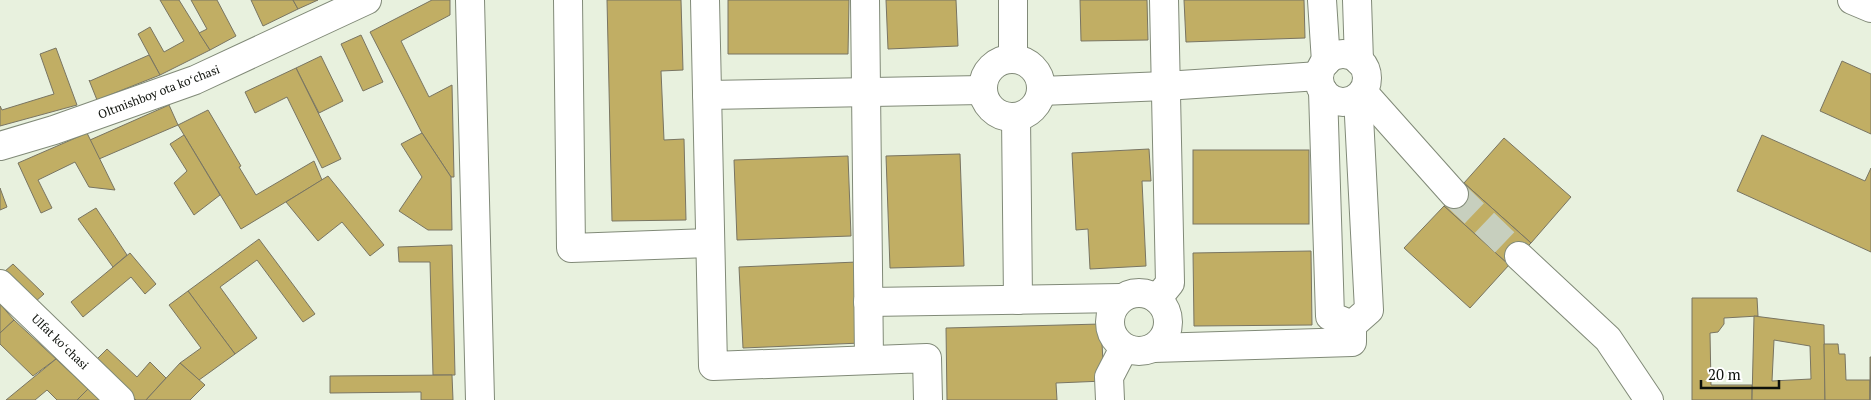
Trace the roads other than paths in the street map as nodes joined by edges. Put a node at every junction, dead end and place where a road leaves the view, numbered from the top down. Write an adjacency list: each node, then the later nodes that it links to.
1 (367, 0): 22 (street, Oltmishboy ota koʻchasi)
2 (470, 0): 36 (street)
3 (568, 0): 24 (street)
4 (705, 0): 19 (street)
5 (865, 0): 18 (street)
6 (1012, 0): 12 (street)
7 (1164, 0): 15 (street)
8 (1322, 0): 14 (street)
9 (1357, 0): 13 (street)
10 (1852, 0): 11 (street)
11 (1871, 8)
12 (1012, 59): 16 (street); 17 (street)
13 (1359, 61): 14 (street); 20 (street)
14 (1323, 76): 15 (street); 20 (street); 31 (street)
15 (1166, 86): 17 (street); 28 (street)
16 (982, 90): 18 (street); 21 (street)
17 (1042, 91): 21 (street)
18 (866, 92): 19 (street); 30 (street)
19 (706, 95): 24 (street)
20 (1360, 95): 23 (street); 31 (street)
21 (1016, 117): 29 (street)
22 (0, 146)
23 (1454, 194)
24 (709, 243): 34 (street)
25 (1519, 256): 39 (street)
26 (0, 284): 35 (street, Ulfat koʻchasi)
27 (1121, 298): 28 (street); 29 (street); 32 (street)
28 (1158, 299): 33 (street)
29 (1018, 300): 30 (street)
30 (868, 302): 34 (street)
31 (1352, 325): 33 (street)
32 (1124, 348): 33 (street); 38 (street)
33 (1153, 348)
34 (869, 359): 37 (street)
35 (120, 400)
36 (480, 400)
37 (928, 400)
38 (1110, 400)
39 (1649, 400)

